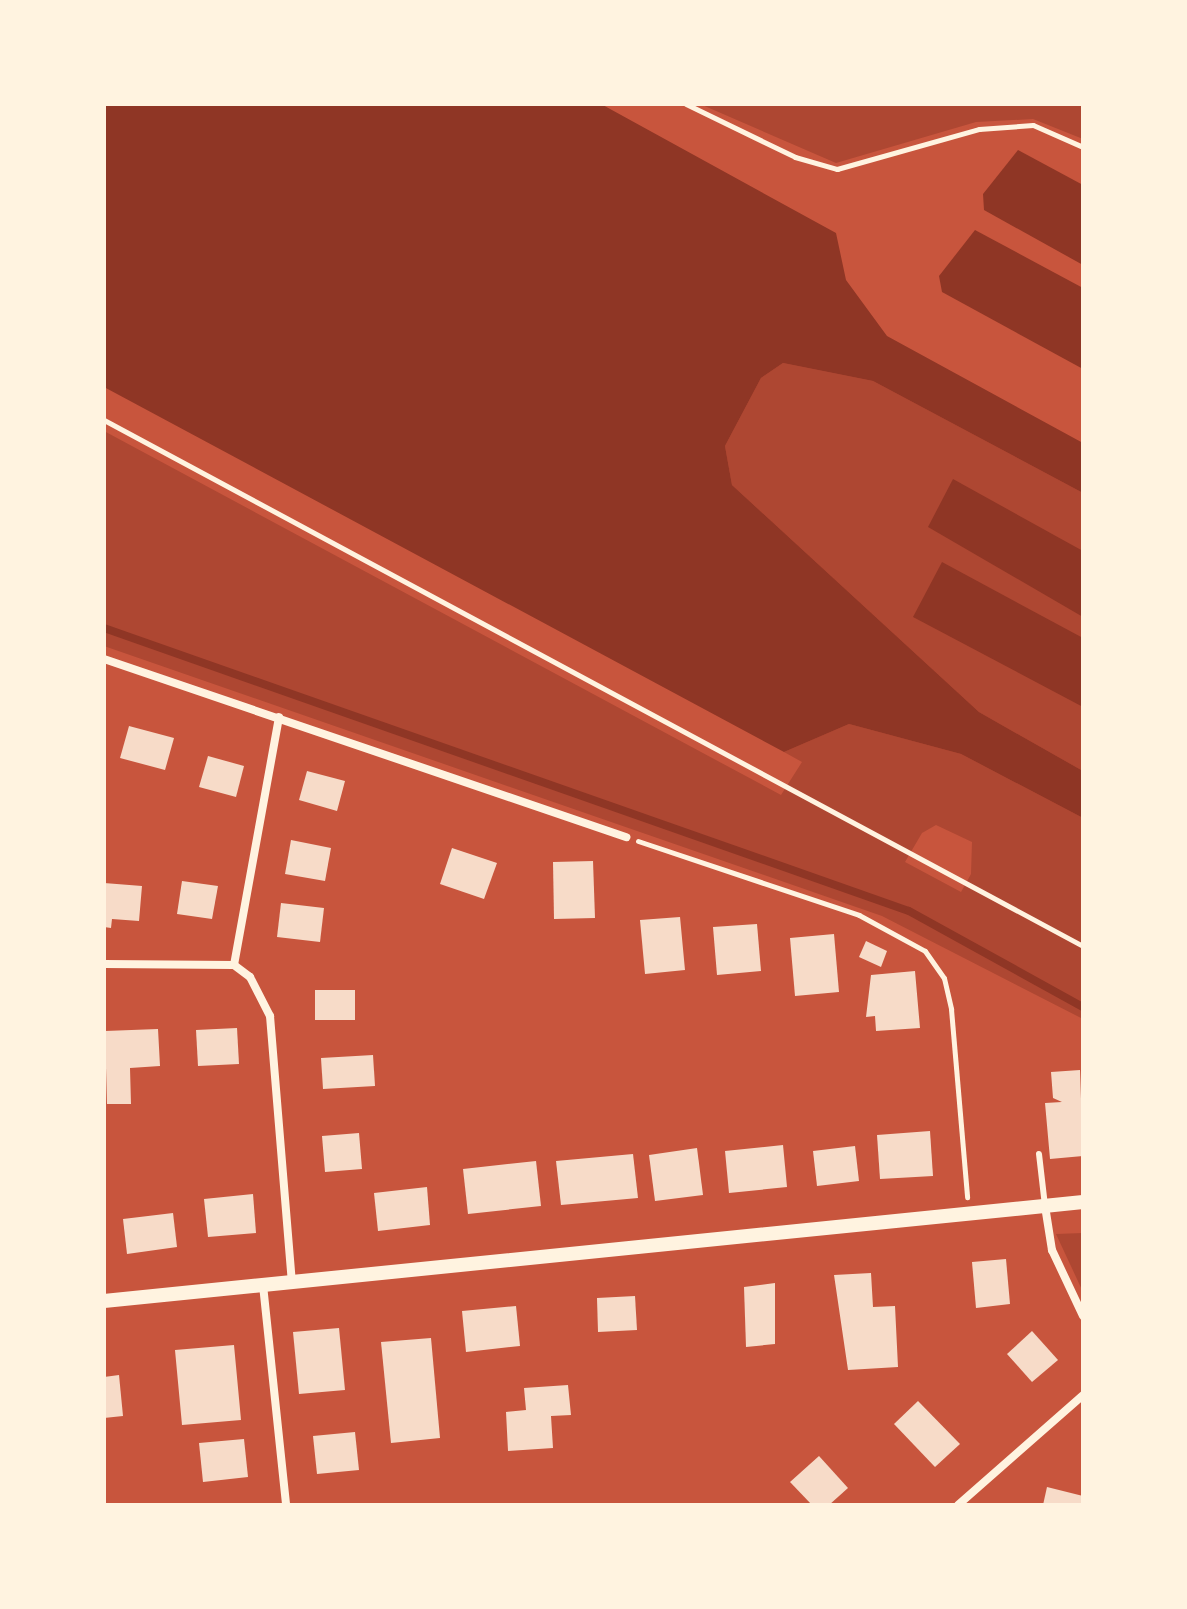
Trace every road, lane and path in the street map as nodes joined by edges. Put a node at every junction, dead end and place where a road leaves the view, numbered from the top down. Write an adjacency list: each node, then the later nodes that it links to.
1 (686, 104): 2 (path)
2 (1083, 147)
3 (104, 420): 7 (path)
4 (104, 659): 5 (street)
5 (279, 717): 6 (street); 9 (street)
6 (626, 837): 13 (path)
7 (1083, 946)
8 (104, 964): 9 (street)
9 (234, 965): 14 (street)
10 (1039, 1154): 12 (lane)
11 (1083, 1202): 12 (street)
12 (1045, 1206): 13 (street); 17 (street)
13 (969, 1214): 14 (street)
14 (292, 1281): 15 (street)
15 (263, 1285): 16 (street); 19 (street)
16 (104, 1301)
17 (1083, 1316)
18 (1083, 1395): 20 (street)
19 (286, 1505)
20 (958, 1505)

